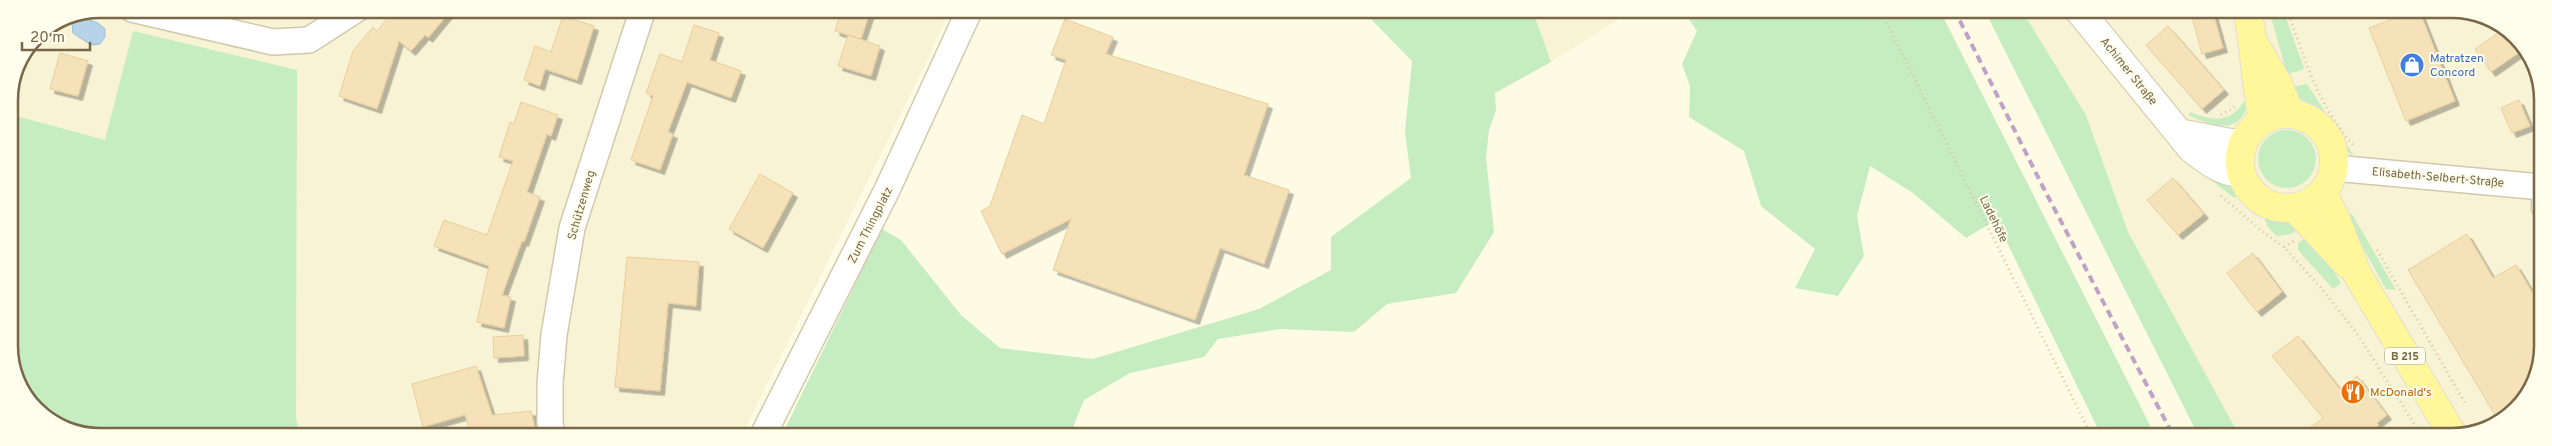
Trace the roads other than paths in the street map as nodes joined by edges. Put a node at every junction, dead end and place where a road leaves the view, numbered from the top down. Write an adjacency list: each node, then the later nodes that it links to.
1 (170, 18): 2 (street)
2 (343, 18)
3 (640, 18): 18 (street, Schützenweg)
4 (966, 18): 19 (street, Zum Thingplatz)
5 (2086, 18): 10 (main road, Achimer Straße)
6 (2249, 18): 7 (main road)
7 (2255, 44): 8 (main road); 9 (main road)
8 (2290, 114): 9 (main road); 12 (main road)
9 (2263, 120): 11 (main road)
10 (2179, 133): 11 (main road); 13 (main road, Achimer Straße)
11 (2241, 145): 13 (main road)
12 (2334, 168): 14 (street, Elisabeth-Selbert-Straße); 15 (main road)
13 (2240, 173): 16 (main road)
14 (2534, 186)
15 (2322, 193): 16 (main road); 17 (main road, B 215)
16 (2294, 206): 17 (main road, B 215)
17 (2357, 274): 20 (main road, B 215)
18 (551, 428)
19 (767, 428)
20 (2449, 428)

